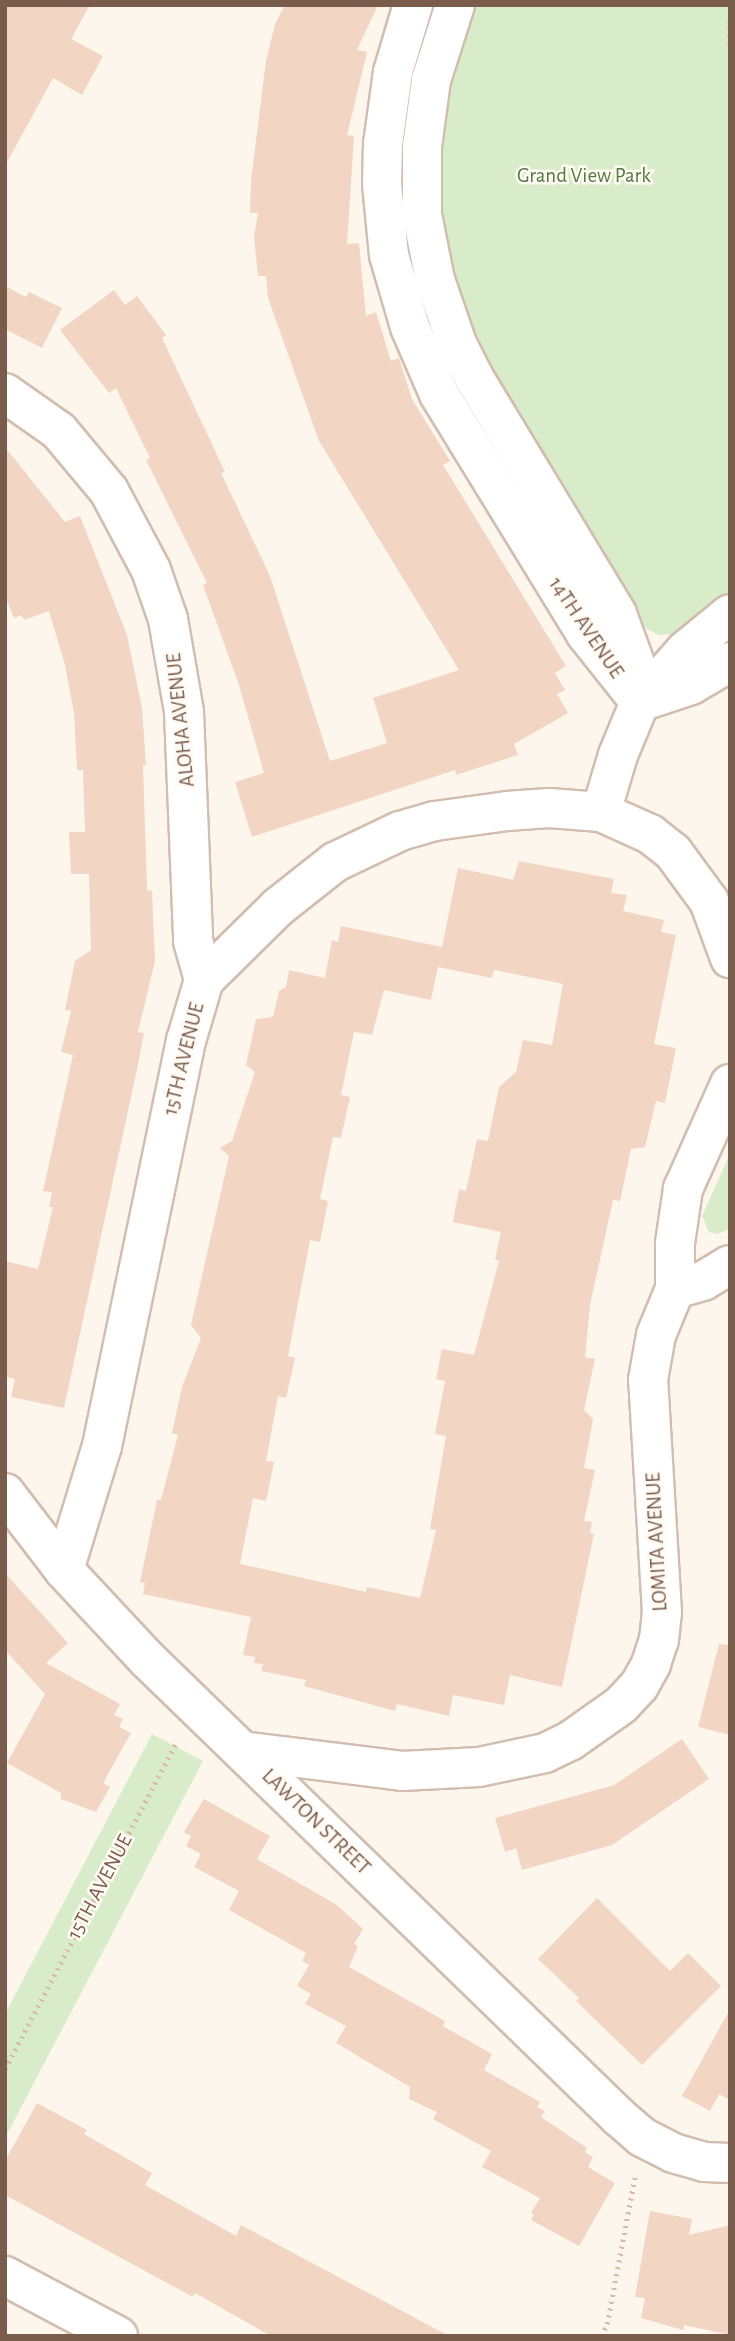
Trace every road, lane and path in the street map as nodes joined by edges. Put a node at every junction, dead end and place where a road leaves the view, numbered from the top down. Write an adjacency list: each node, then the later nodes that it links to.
1 (413, 5): 8 (street, 14TH AVENUE)
2 (455, 5): 8 (street, 14TH AVENUE)
3 (730, 21): 4 (path)
4 (730, 49)
5 (5, 393): 11 (street, ALOHA AVENUE)
6 (730, 614): 8 (street)
7 (730, 662): 8 (street)
8 (640, 702): 9 (street)
9 (601, 813): 10 (street); 11 (street, 15TH AVENUE)
10 (730, 958)
11 (204, 980): 16 (street, 15TH AVENUE)
12 (730, 1084): 14 (street)
13 (730, 1265): 14 (street)
14 (674, 1289): 18 (street, LOMITA AVENUE)
15 (5, 1493): 16 (street, LAWTON STREET)
16 (64, 1570): 17 (street, LAWTON STREET)
17 (195, 1706): 18 (street, LAWTON STREET); 19 (path, 15TH AVENUE)
18 (242, 1751): 20 (street, LAWTON STREET)
19 (5, 2069)
20 (642, 2137): 21 (street, LAWTON STREET); 24 (path)
21 (730, 2163)
22 (5, 2276): 23 (street)
23 (118, 2336)
24 (601, 2336)

